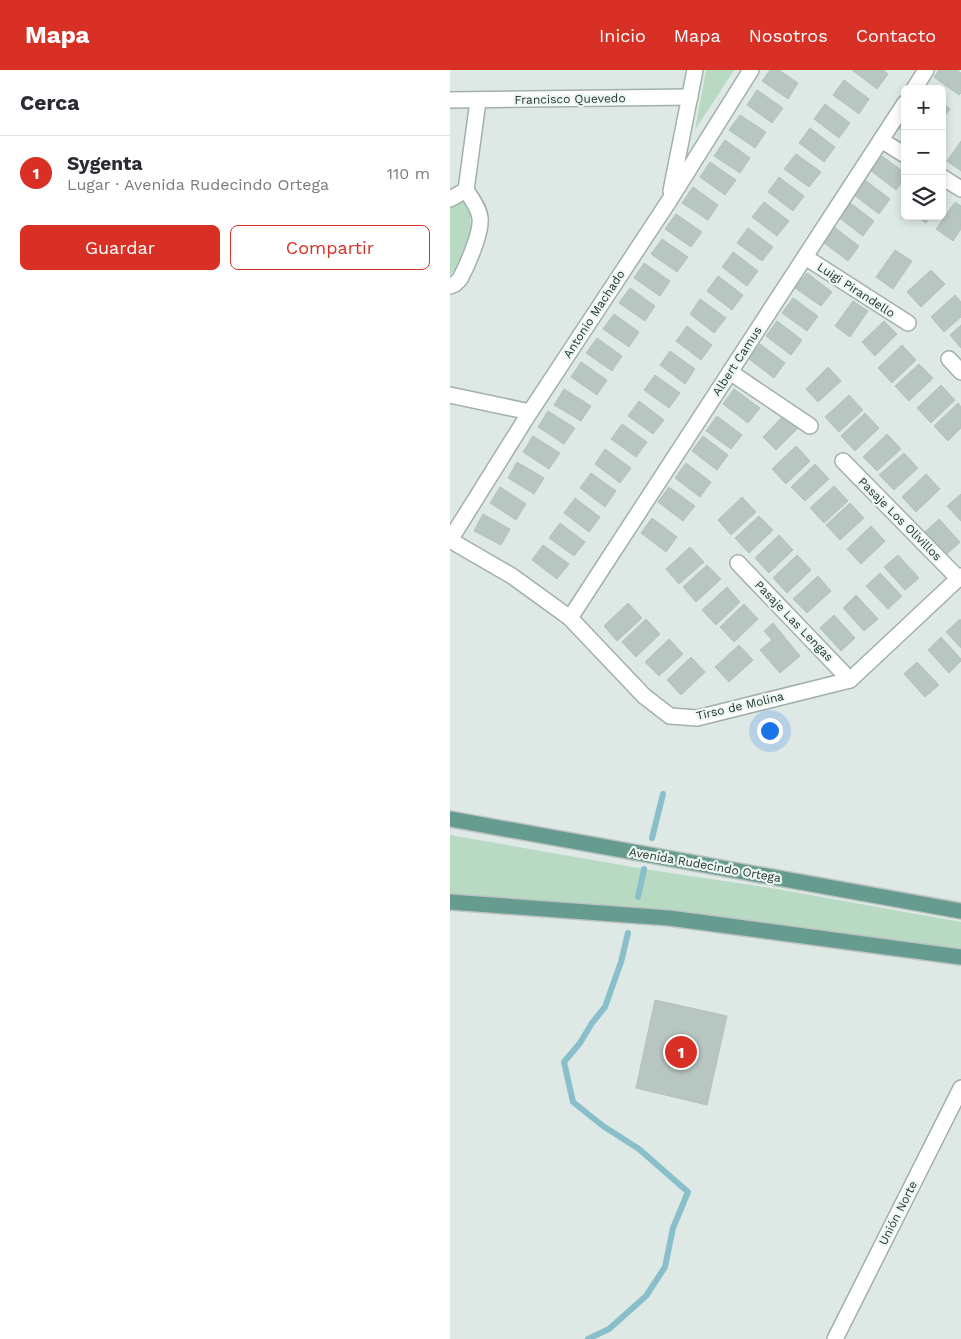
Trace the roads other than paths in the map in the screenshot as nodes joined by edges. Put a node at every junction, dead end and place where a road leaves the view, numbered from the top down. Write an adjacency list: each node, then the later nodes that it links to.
1 (695, 70): 5 (street, Antonio Machado)
2 (751, 70): 15 (street)
3 (926, 70): 4 (street)
4 (917, 85)
5 (690, 97): 7 (street, Francisco Quevedo); 15 (street, Antonio Machado)
6 (450, 100): 7 (street, Francisco Quevedo)
7 (478, 101): 13 (street)
8 (901, 109): 9 (street, Albert Camus)
9 (881, 140): 10 (street); 16 (street, Albert Camus)
10 (901, 152)
11 (946, 180): 12 (street)
12 (961, 189)
13 (466, 190): 14 (street); 17 (street)
14 (450, 199)
15 (669, 201): 23 (street, Antonio Machado)
16 (805, 257): 18 (street, Luigi Pirandello); 20 (street, Albert Camus)
17 (450, 286)
18 (908, 323)
19 (948, 359): 21 (street)
20 (730, 372): 24 (street); 29 (street, Albert Camus)
21 (961, 372)
22 (450, 396): 23 (street)
23 (530, 412): 26 (street, Antonio Machado)
24 (810, 426)
25 (842, 461): 28 (street, Pasaje Los Olivillos)
26 (450, 540): 29 (street, Tirso de Molina)
27 (738, 563): 30 (street, Pasaje Las Lengas)
28 (960, 577): 30 (street, Tirso de Molina)
29 (570, 618): 30 (street, Tirso de Molina)
30 (850, 680)
31 (450, 819): 33 (main road, Avenida Rudecindo Ortega)
32 (450, 902): 34 (main road)
33 (961, 911)
34 (961, 957)
35 (961, 1088): 36 (street, Unión Norte)
36 (835, 1339)

